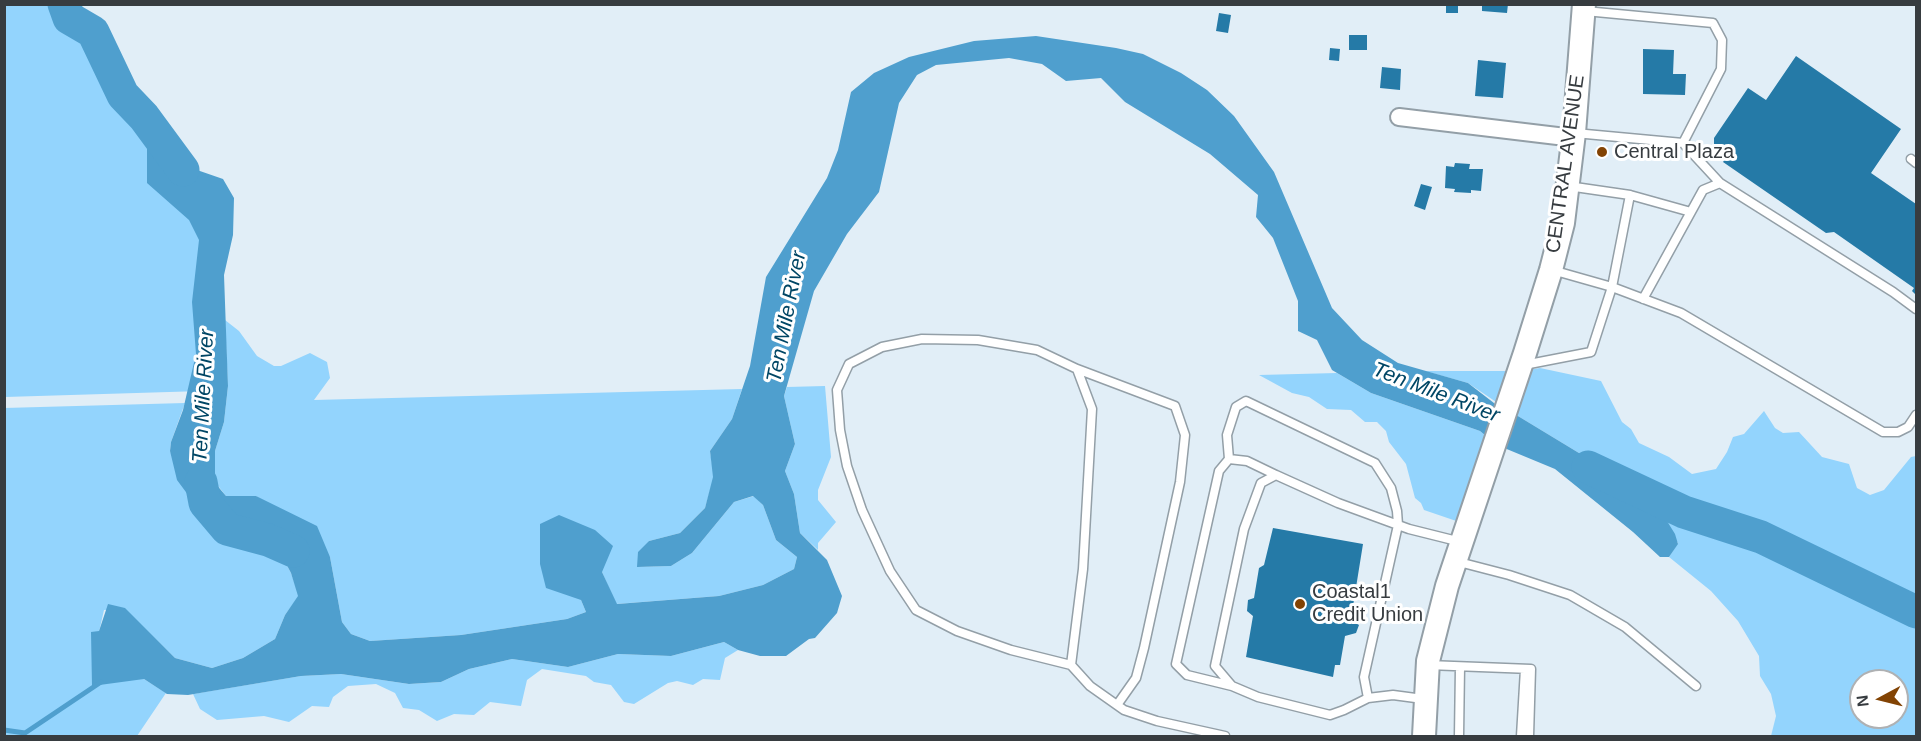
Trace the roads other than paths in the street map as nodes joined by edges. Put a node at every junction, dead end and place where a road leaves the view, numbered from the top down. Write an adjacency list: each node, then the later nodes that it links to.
1 (1584, 8): 3 (main road, CENTRAL AVENUE); 4 (lane)
2 (1399, 117): 3 (street)
3 (1574, 135): 4 (lane); 6 (main road, CENTRAL AVENUE)
4 (1683, 143): 5 (lane)
5 (1720, 183): 8 (lane); 12 (lane)
6 (1568, 186): 7 (lane); 9 (main road, CENTRAL AVENUE)
7 (1630, 195): 8 (lane); 10 (lane)
8 (1691, 212): 11 (lane)
9 (1551, 270): 10 (lane); 13 (main road, CENTRAL AVENUE)
10 (1612, 287): 11 (lane); 13 (lane)
11 (1643, 299): 15 (lane)
12 (1917, 309)
13 (1520, 366): 19 (main road, CENTRAL AVENUE)
14 (1077, 369): 20 (lane); 20 (lane); 28 (lane)
15 (1917, 415)
16 (1230, 459): 17 (lane); 18 (lane); 24 (lane)
17 (1276, 475): 18 (lane); 24 (lane)
18 (1398, 525): 19 (lane); 26 (lane)
19 (1458, 552): 21 (main road, CENTRAL AVENUE); 25 (lane)
20 (1071, 665): 28 (lane)
21 (1428, 665): 22 (lane); 27 (main road, CENTRAL AVENUE)
22 (1460, 667): 23 (lane); 31 (lane)
23 (1525, 669): 32 (lane); 33 (lane)
24 (1232, 686): 26 (lane)
25 (1696, 686)
26 (1368, 698): 27 (lane)
27 (1425, 699): 30 (main road, CENTRAL AVENUE)
28 (1117, 705): 29 (lane)
29 (1225, 736)
30 (1424, 736)
31 (1459, 736)
32 (1521, 736)
33 (1529, 736)

